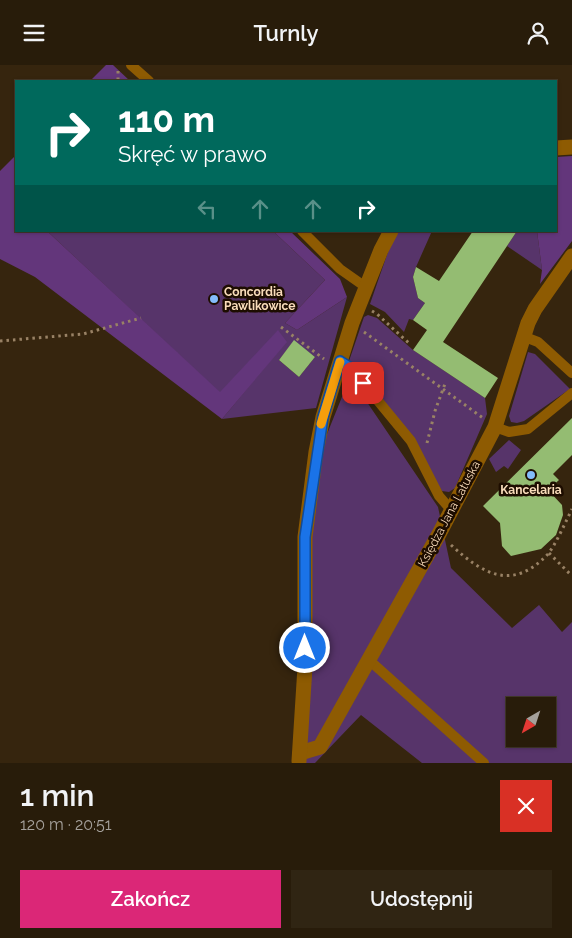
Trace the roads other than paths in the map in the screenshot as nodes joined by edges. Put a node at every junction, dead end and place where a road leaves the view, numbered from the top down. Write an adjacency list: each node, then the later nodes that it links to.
1 (131, 65): 2 (lane)
2 (148, 80)
3 (572, 147): 4 (street)
4 (557, 148)
5 (303, 232): 8 (lane)
6 (390, 232): 8 (street)
7 (572, 256): 9 (street, Księdza Jana Latuska)
8 (367, 288): 10 (street)
9 (524, 337): 11 (lane); 13 (street, Księdza Jana Latuska)
10 (340, 361): 14 (lane); 16 (street)
11 (572, 373)
12 (572, 393): 13 (lane)
13 (495, 427): 14 (street, Księdza Jana Latuska)
14 (452, 511): 15 (street, Księdza Jana Latuska)
15 (369, 660): 16 (street, Księdza Jana Latuska); 17 (lane)
16 (300, 758)
17 (484, 763)

